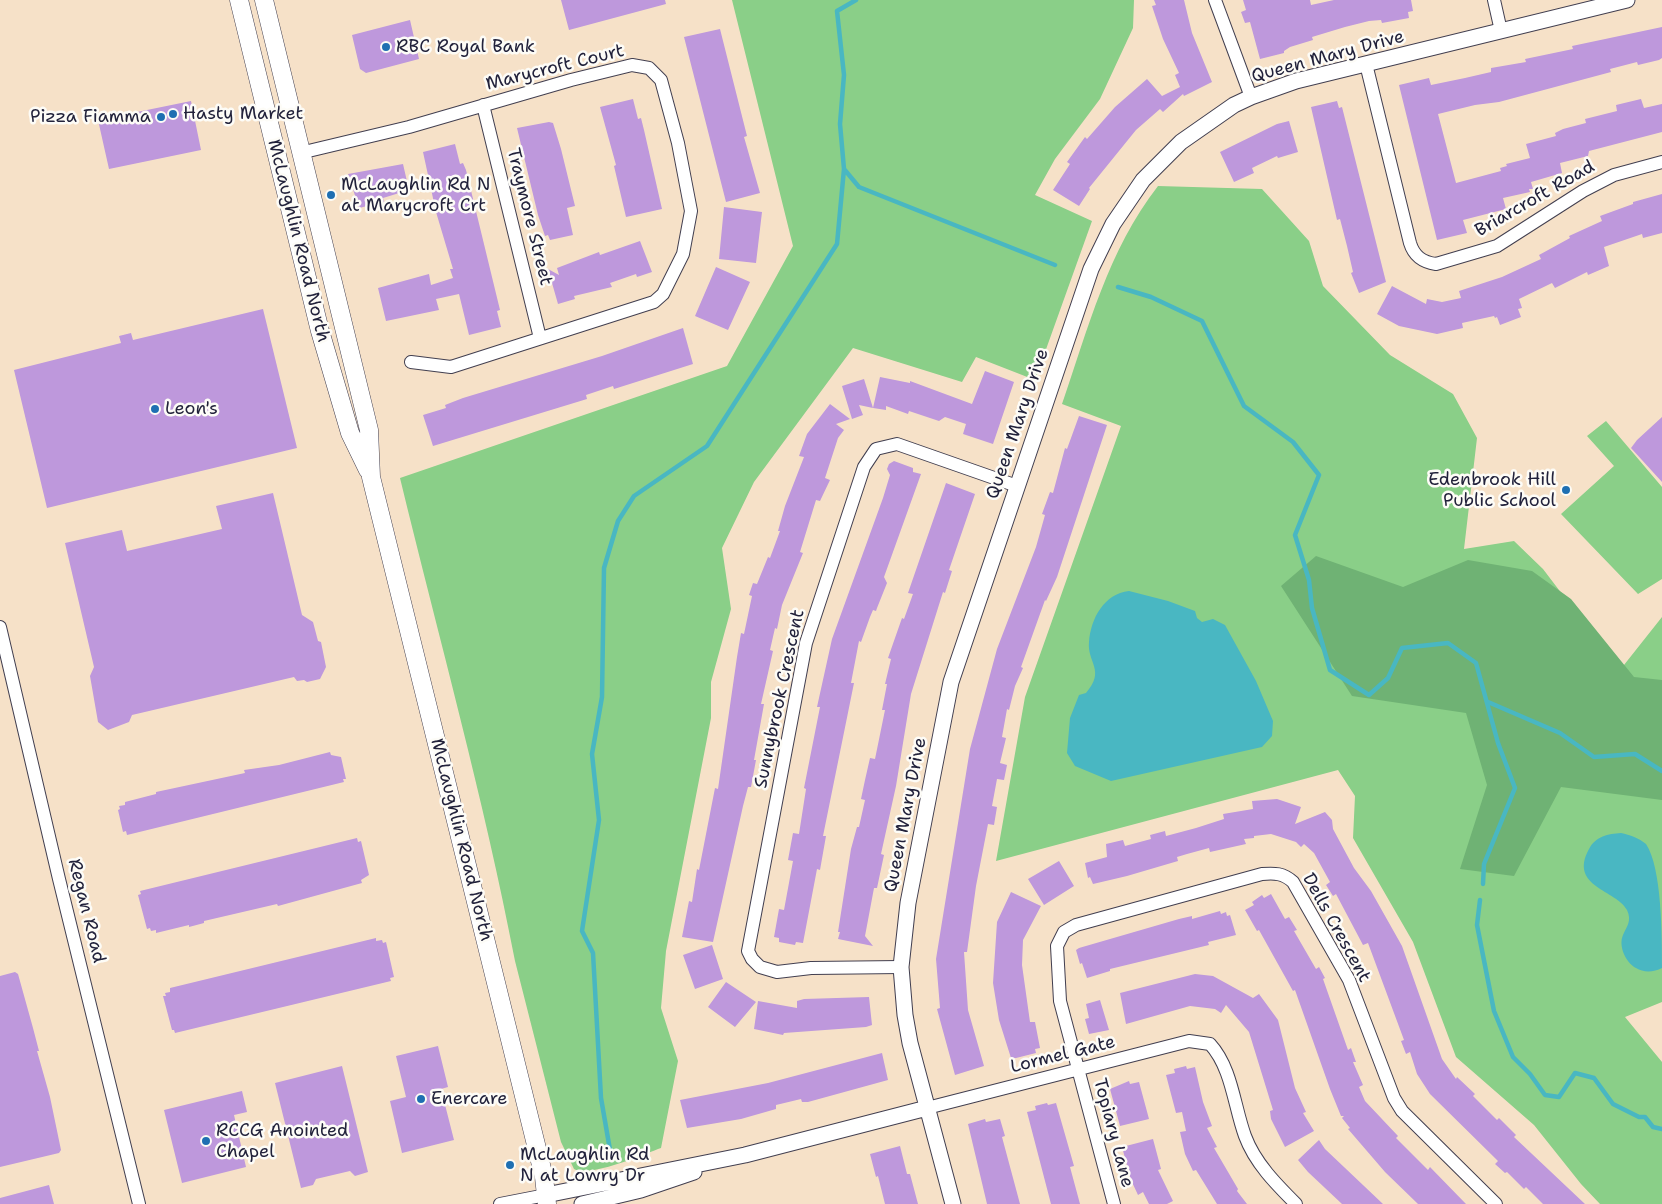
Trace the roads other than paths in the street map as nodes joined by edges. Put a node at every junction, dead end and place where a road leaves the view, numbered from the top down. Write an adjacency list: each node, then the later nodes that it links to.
1 (239, 0): 14 (main road, McLaughlin Road North)
2 (264, 0): 10 (main road, McLaughlin Road North)
3 (1215, 0): 8 (street)
4 (1494, 0): 6 (street)
5 (1627, 0): 6 (street, Queen Mary Drive)
6 (1501, 31): 7 (street, Queen Mary Drive)
7 (1366, 64): 8 (street, Queen Mary Drive); 11 (street, Briarcroft Road)
8 (1251, 97): 15 (street, Queen Mary Drive)
9 (483, 105): 10 (street, Marycroft Court); 12 (street, Traymore Street); 12 (street, Marycroft Court)
10 (300, 153): 14 (main road, McLaughlin Road North)
11 (1662, 162)
12 (540, 338): 13 (street, Marycroft Court)
13 (412, 362)
14 (372, 477): 21 (main road, McLaughlin Road North)
15 (1017, 486): 17 (street, Queen Mary Drive); 17 (street, Sunnybrook Crescent)
16 (0, 627): 22 (street, Regan Road)
17 (901, 967): 19 (street, Queen Mary Drive)
18 (1078, 1071): 19 (street, Lormel Gate); 26 (street, Topiary Lane); 27 (street, Lormel Gate); 28 (street, Dells Crescent)
19 (927, 1108): 20 (street, Lormel Gate); 25 (street, Queen Mary Drive)
20 (745, 1155): 21 (street, Lormel Gate); 24 (street, Lormel Gate)
21 (547, 1199): 23 (street)
22 (139, 1204)
23 (500, 1204)
24 (582, 1204)
25 (953, 1204)
26 (1114, 1204)
27 (1296, 1204)
28 (1496, 1204)

